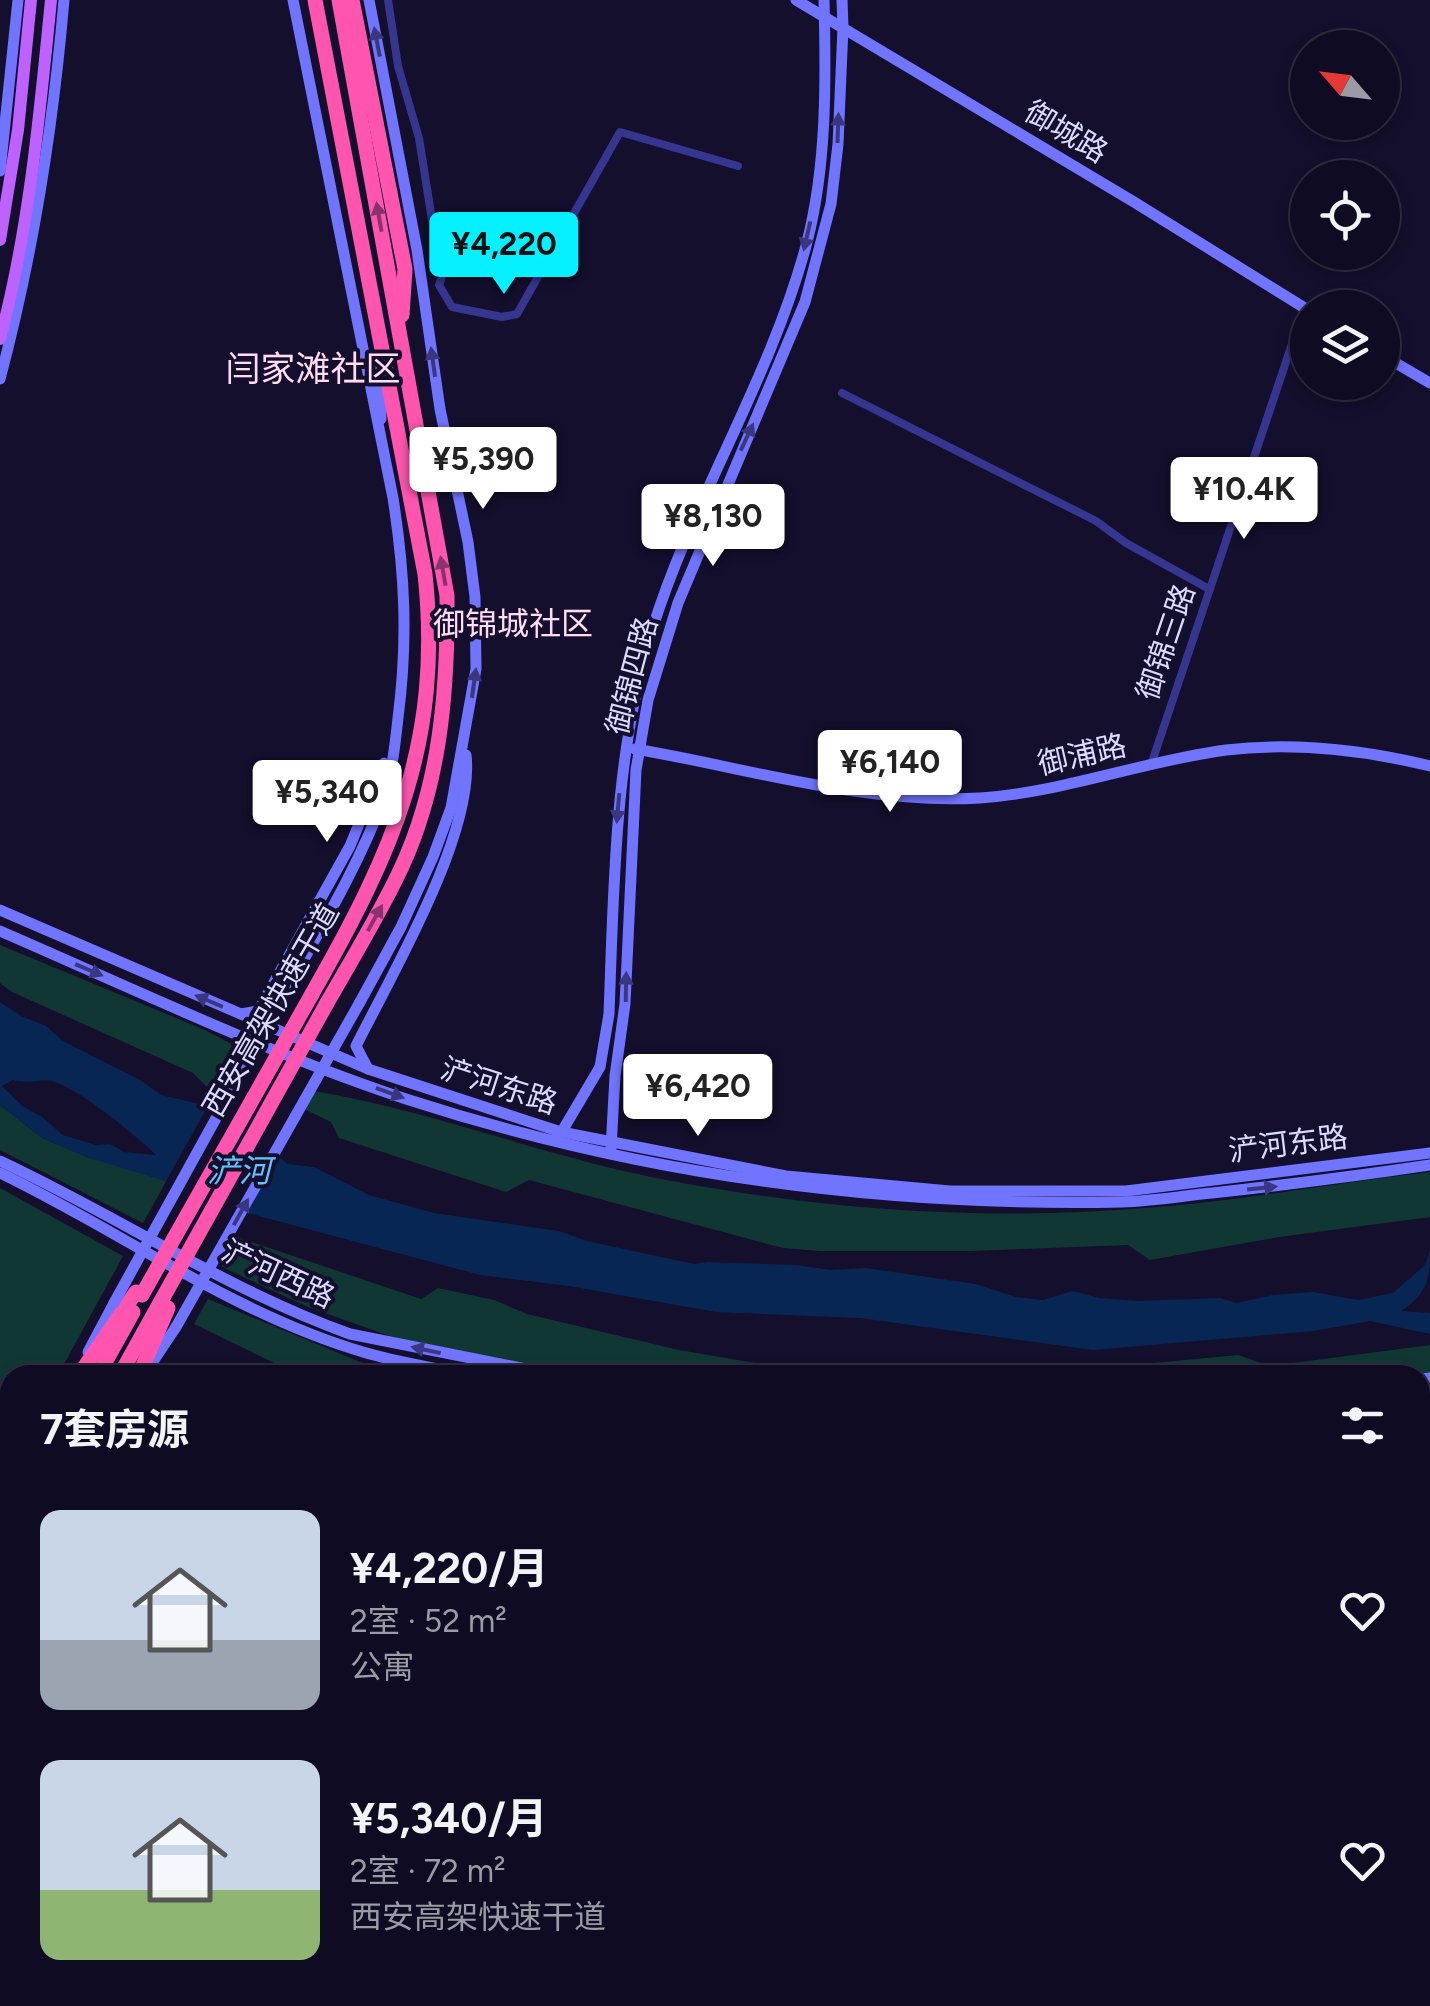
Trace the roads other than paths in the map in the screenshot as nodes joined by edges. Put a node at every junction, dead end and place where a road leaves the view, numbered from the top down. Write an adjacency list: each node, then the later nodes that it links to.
1 (18, 0): 18 (main road)
2 (32, 0): 19 (main road)
3 (52, 0): 24 (main road)
4 (64, 0): 27 (main road)
5 (292, 0): 30 (main road)
6 (305, 0): 20 (highway)
7 (315, 0): 20 (highway, 西安高架快速干道)
8 (339, 0): 23 (highway, 西安高架快速干道, one-way to 8)
9 (352, 0): 23 (highway)
10 (369, 0): 33 (main road, one-way to 10)
11 (388, 0): 17 (street)
12 (796, 0): 15 (main road, 御城路)
13 (824, 0): 15 (main road, 御锦四路)
14 (842, 0): 16 (main road, 御锦四路)
15 (824, 17): 16 (main road, 御城路); 34 (main road, 御锦四路, one-way to 34)
16 (844, 27): 21 (main road, 御城路); 34 (main road, 御锦四路, one-way to 16)
17 (738, 166)
18 (0, 170)
19 (0, 240)
20 (363, 243): 22 (highway, 西安高架快速干道)
21 (1290, 299)
22 (378, 323): 30 (main road); 47 (highway, 西安高架快速干道, bridge)
23 (400, 338): 48 (highway, 西安高架快速干道, one-way to 23, bridge)
24 (0, 339)
25 (1290, 355): 31 (street, 御锦三路)
26 (1400, 366): 28 (main road)
27 (0, 379)
28 (1430, 383)
29 (842, 393): 31 (street)
30 (382, 450): 32 (main road)
31 (1208, 588): 35 (street, 御锦三路)
32 (403, 680): 39 (main road); 49 (main road, bridge)
33 (465, 740): 40 (main road); 54 (main road, one-way to 33, bridge)
34 (632, 749): 35 (main road, 御浦路); 41 (main road, 御锦四路, one-way to 41); 42 (main road, 御锦四路, one-way to 34)
35 (1151, 764): 36 (main road, 御浦路)
36 (1430, 766)
37 (0, 910): 39 (main road, 浐河东路, one-way to 37)
38 (0, 931): 41 (main road, 浐河东路, one-way to 41)
39 (240, 1014): 40 (main road, 浐河东路)
40 (368, 1069): 41 (main road, 浐河东路)
41 (558, 1137): 42 (main road, 浐河东路)
42 (611, 1149): 43 (main road, 浐河东路); 45 (main road, 浐河东路, one-way to 45)
43 (1430, 1153)
44 (0, 1161): 56 (main road, 浐河西路, one-way to 44)
45 (1430, 1165)
46 (0, 1173): 55 (main road, 浐河西路)
47 (139, 1294): 50 (highway); 51 (highway, 西安高架快速干道)
48 (164, 1305): 52 (highway, 西安高架快速干道); 53 (highway)
49 (83, 1365)
50 (86, 1365)
51 (103, 1365)
52 (126, 1365)
53 (144, 1365)
54 (148, 1365)
55 (421, 1365)
56 (506, 1365)

